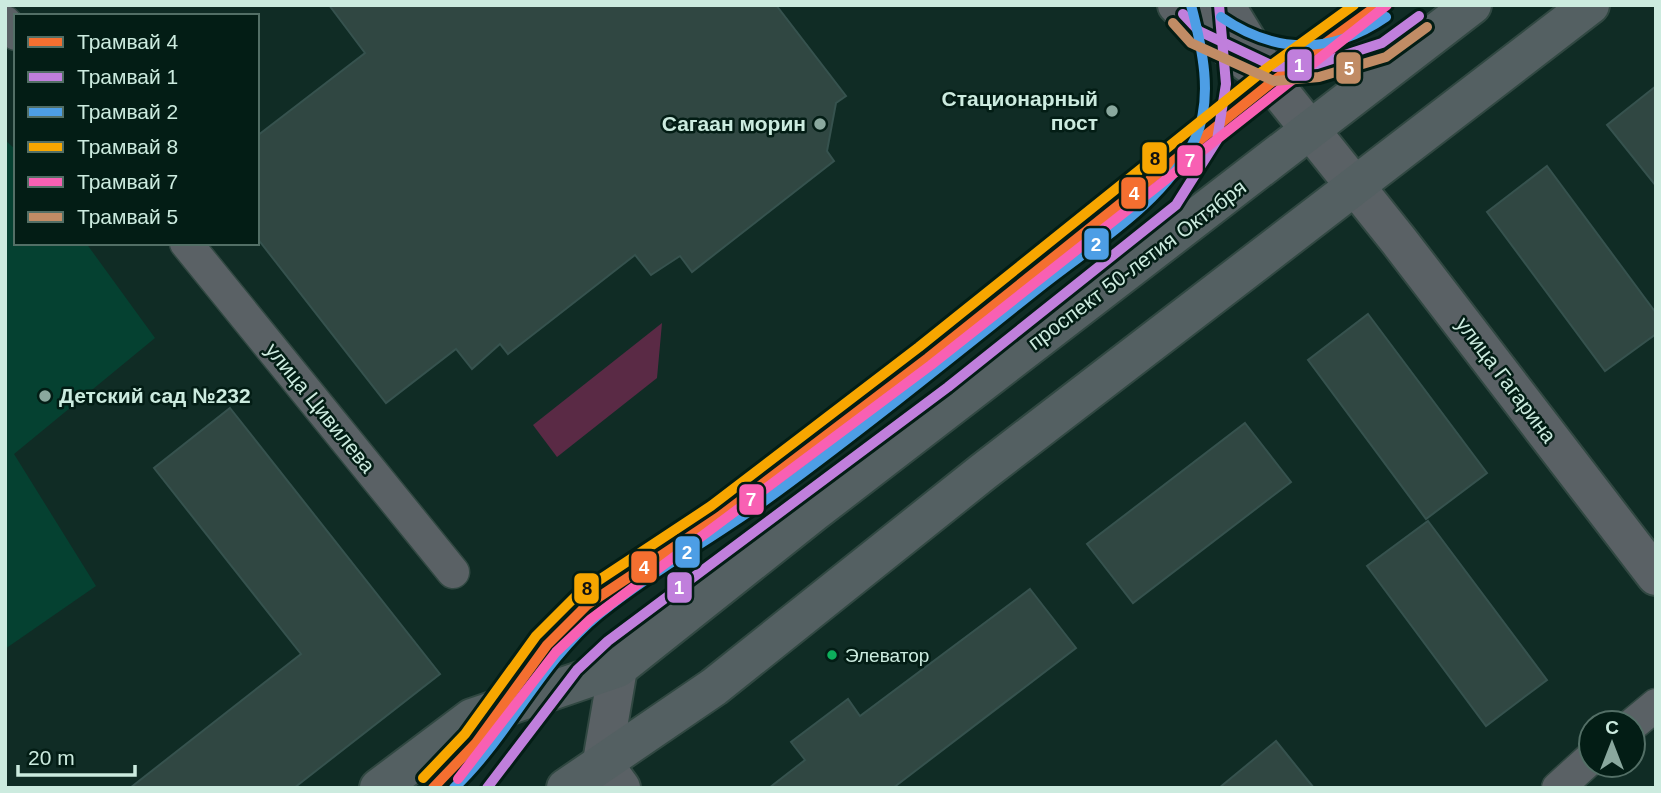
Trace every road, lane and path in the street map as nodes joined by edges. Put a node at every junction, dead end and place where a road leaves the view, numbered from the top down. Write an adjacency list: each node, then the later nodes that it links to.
1 (1177, 5): 5 (street)
2 (1225, 5): 5 (street)
3 (1472, 5): 6 (main road, проспект 50-летия Октября)
4 (1590, 5): 7 (main road)
5 (1272, 82): 6 (street, улица Гагарина)
6 (1312, 130): 7 (street, улица Гагарина); 11 (main road, проспект 50-летия Октября)
7 (1355, 184): 10 (street, улица Гагарина); 13 (main road)
8 (188, 245): 9 (street, улица Цивилева)
9 (453, 572)
10 (1656, 576)
11 (618, 668): 13 (street); 14 (main road, проспект 50-летия Октября)
12 (1577, 771): 16 (street)
13 (611, 775): 15 (main road)
14 (379, 788)
15 (566, 788)
16 (1558, 788)

